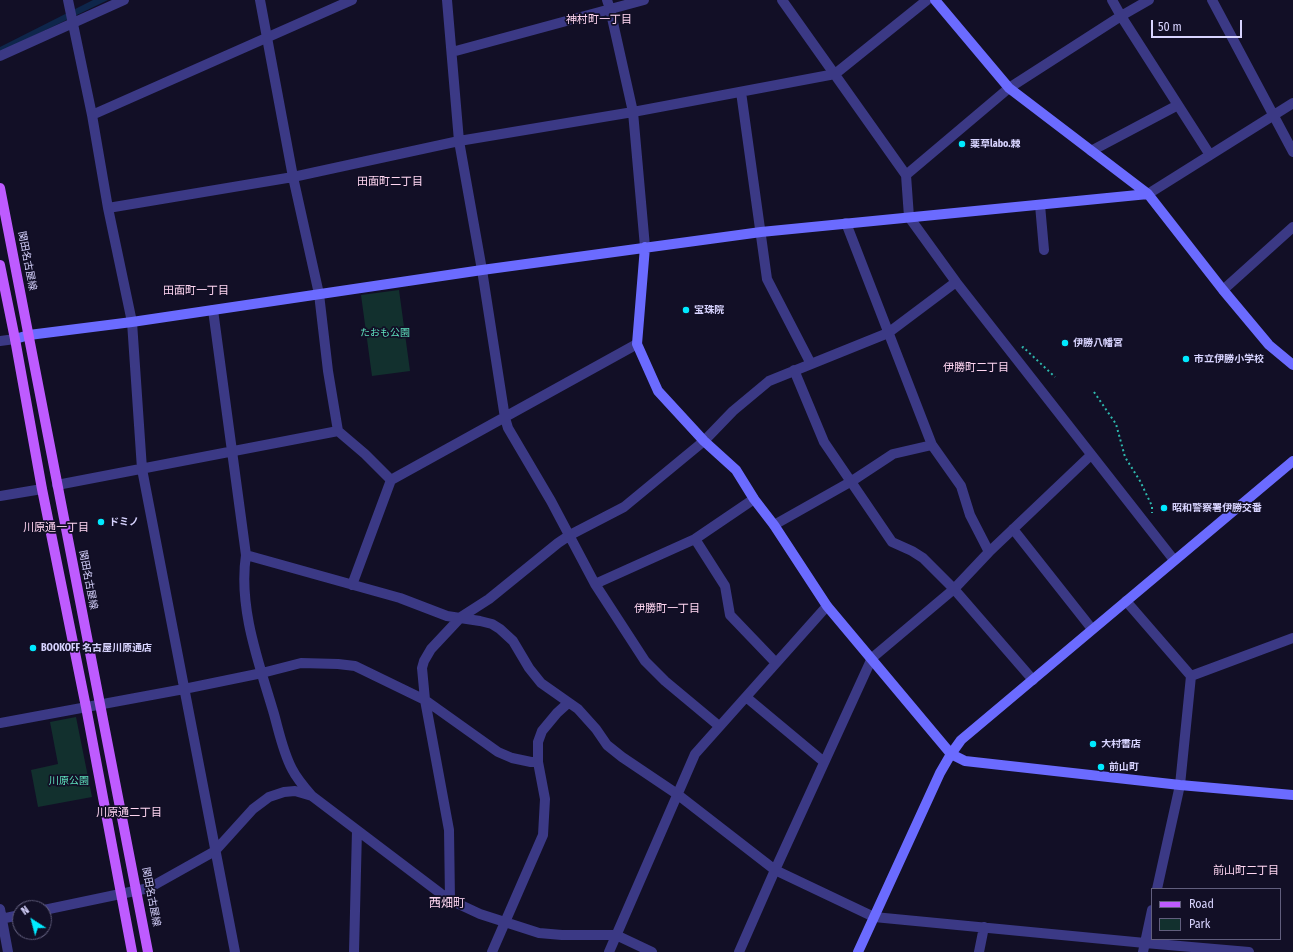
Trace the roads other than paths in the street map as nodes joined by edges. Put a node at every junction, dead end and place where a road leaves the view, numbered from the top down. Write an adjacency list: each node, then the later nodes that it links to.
1 (68, 0): 15 (street)
2 (124, 0): 15 (street)
3 (260, 0): 16 (street)
4 (352, 0): 16 (street)
5 (447, 0): 17 (street)
6 (644, 0): 13 (street)
7 (782, 0): 19 (street)
8 (927, 0): 19 (street)
9 (935, 0): 20 (street)
10 (1112, 0): 14 (street)
11 (1149, 0): 14 (street)
12 (1216, 1): 26 (street)
13 (608, 4): 17 (street); 24 (street)
14 (1121, 16): 20 (street); 23 (street)
15 (73, 23): 18 (street); 25 (street)
16 (266, 38): 25 (street); 32 (street)
17 (452, 52): 27 (street)
18 (0, 56)
19 (835, 74): 21 (street); 31 (street)
20 (1009, 88): 28 (street); 31 (street)
21 (741, 92): 24 (street); 40 (street)
22 (1293, 103): 26 (street)
23 (1178, 106): 28 (street); 30 (street)
24 (632, 112): 27 (street); 41 (street)
25 (92, 115): 36 (street)
26 (1274, 115): 29 (street); 30 (street)
27 (460, 141): 32 (street); 44 (street)
28 (1091, 151): 34 (street)
29 (1293, 152)
30 (1210, 155): 34 (street)
31 (906, 175): 37 (street)
32 (293, 177): 36 (street); 47 (street)
33 (0, 188): 51 (main road, 関田名古屋線)
34 (1148, 194): 35 (street); 46 (street)
35 (1040, 205): 37 (street); 42 (street)
36 (108, 208): 49 (street)
37 (909, 218): 38 (street); 45 (street)
38 (846, 223): 40 (street); 50 (street)
39 (1293, 227): 46 (street)
40 (761, 232): 41 (street); 55 (street)
41 (645, 247): 44 (street); 54 (street)
42 (1044, 250)
43 (0, 265): 52 (main road)
44 (482, 270): 47 (street); 58 (street)
45 (956, 282): 50 (street); 63 (street)
46 (1223, 290): 56 (street)
47 (319, 294): 48 (street); 59 (street)
48 (213, 310): 49 (street); 62 (street)
49 (132, 322): 51 (street); 65 (street)
50 (888, 333): 55 (street); 61 (street)
51 (29, 336): 52 (street); 68 (main road, 関田名古屋線)
52 (15, 339): 53 (street); 69 (main road)
53 (0, 341)
54 (637, 344): 58 (street); 60 (street)
55 (811, 364): 57 (street)
56 (1293, 365)
57 (794, 370): 60 (street); 67 (street)
58 (504, 418): 66 (street); 74 (street)
59 (338, 431): 62 (street); 66 (street)
60 (704, 441): 71 (street); 74 (street)
61 (932, 445): 67 (street); 76 (street)
62 (232, 451): 65 (street); 77 (street)
63 (1091, 455): 73 (street); 78 (street)
64 (1293, 461): 78 (street)
65 (142, 469): 68 (street); 92 (street)
66 (391, 480): 79 (street)
67 (852, 481): 72 (street); 81 (street)
68 (57, 485): 96 (main road, 関田名古屋線)
69 (42, 489): 70 (street); 97 (main road)
70 (0, 496)
71 (754, 499): 72 (street); 75 (street)
72 (774, 524): 83 (street)
73 (1013, 529): 76 (street); 85 (street)
74 (570, 535): 80 (street); 84 (street)
75 (695, 539): 80 (street); 88 (street)
76 (989, 552): 81 (street)
77 (246, 555): 79 (street); 89 (street)
78 (1174, 560): 82 (street)
79 (352, 584): 84 (street)
80 (595, 584): 99 (street)
81 (954, 589): 87 (street); 91 (street)
82 (1126, 601): 85 (street); 90 (street)
83 (827, 606): 87 (street); 88 (street)
84 (461, 617): 94 (street); 95 (street)
85 (1092, 630): 91 (street)
86 (1293, 638): 90 (street)
87 (872, 658): 100 (street); 102 (street)
88 (776, 663): 93 (street)
89 (262, 673): 92 (street); 94 (street); 105 (street)
90 (1191, 676): 103 (street)
91 (1033, 680): 100 (street)
92 (184, 688): 96 (street); 108 (street)
93 (746, 697): 99 (street); 102 (street)
94 (425, 700): 101 (street); 113 (street)
95 (568, 703): 101 (street); 104 (street)
96 (99, 704): 97 (street); 111 (main road, 関田名古屋線)
97 (86, 707): 98 (street); 112 (main road)
98 (0, 723)
99 (719, 726): 104 (street)
100 (951, 754): 103 (street); 118 (street)
101 (538, 762): 119 (street)
102 (824, 762): 109 (street)
103 (1180, 784): 106 (street); 110 (street)
104 (677, 794): 109 (street); 121 (street)
105 (312, 796): 107 (street); 108 (street)
106 (1293, 796)
107 (357, 830): 113 (street); 127 (street)
108 (215, 851): 111 (street); 126 (street)
109 (775, 870): 118 (street); 131 (street)
110 (1157, 888)
111 (138, 891): 112 (street); 125 (main road, 関田名古屋線)
112 (121, 895): 114 (street); 124 (main road)
113 (450, 900): 119 (street)
114 (52, 908)
115 (1, 915): 116 (street); 123 (street)
116 (12, 915)
117 (1151, 915): 122 (street)
118 (874, 916): 120 (street); 132 (street)
119 (505, 922): 121 (street); 128 (street)
120 (984, 927): 122 (street); 133 (street)
121 (616, 935): 129 (street); 130 (street)
122 (1144, 948): 134 (street)
123 (8, 952)
124 (132, 952)
125 (148, 952)
126 (235, 952)
127 (354, 952)
128 (492, 952)
129 (609, 952)
130 (652, 952)
131 (739, 952)
132 (858, 952)
133 (978, 952)
134 (1249, 952)

